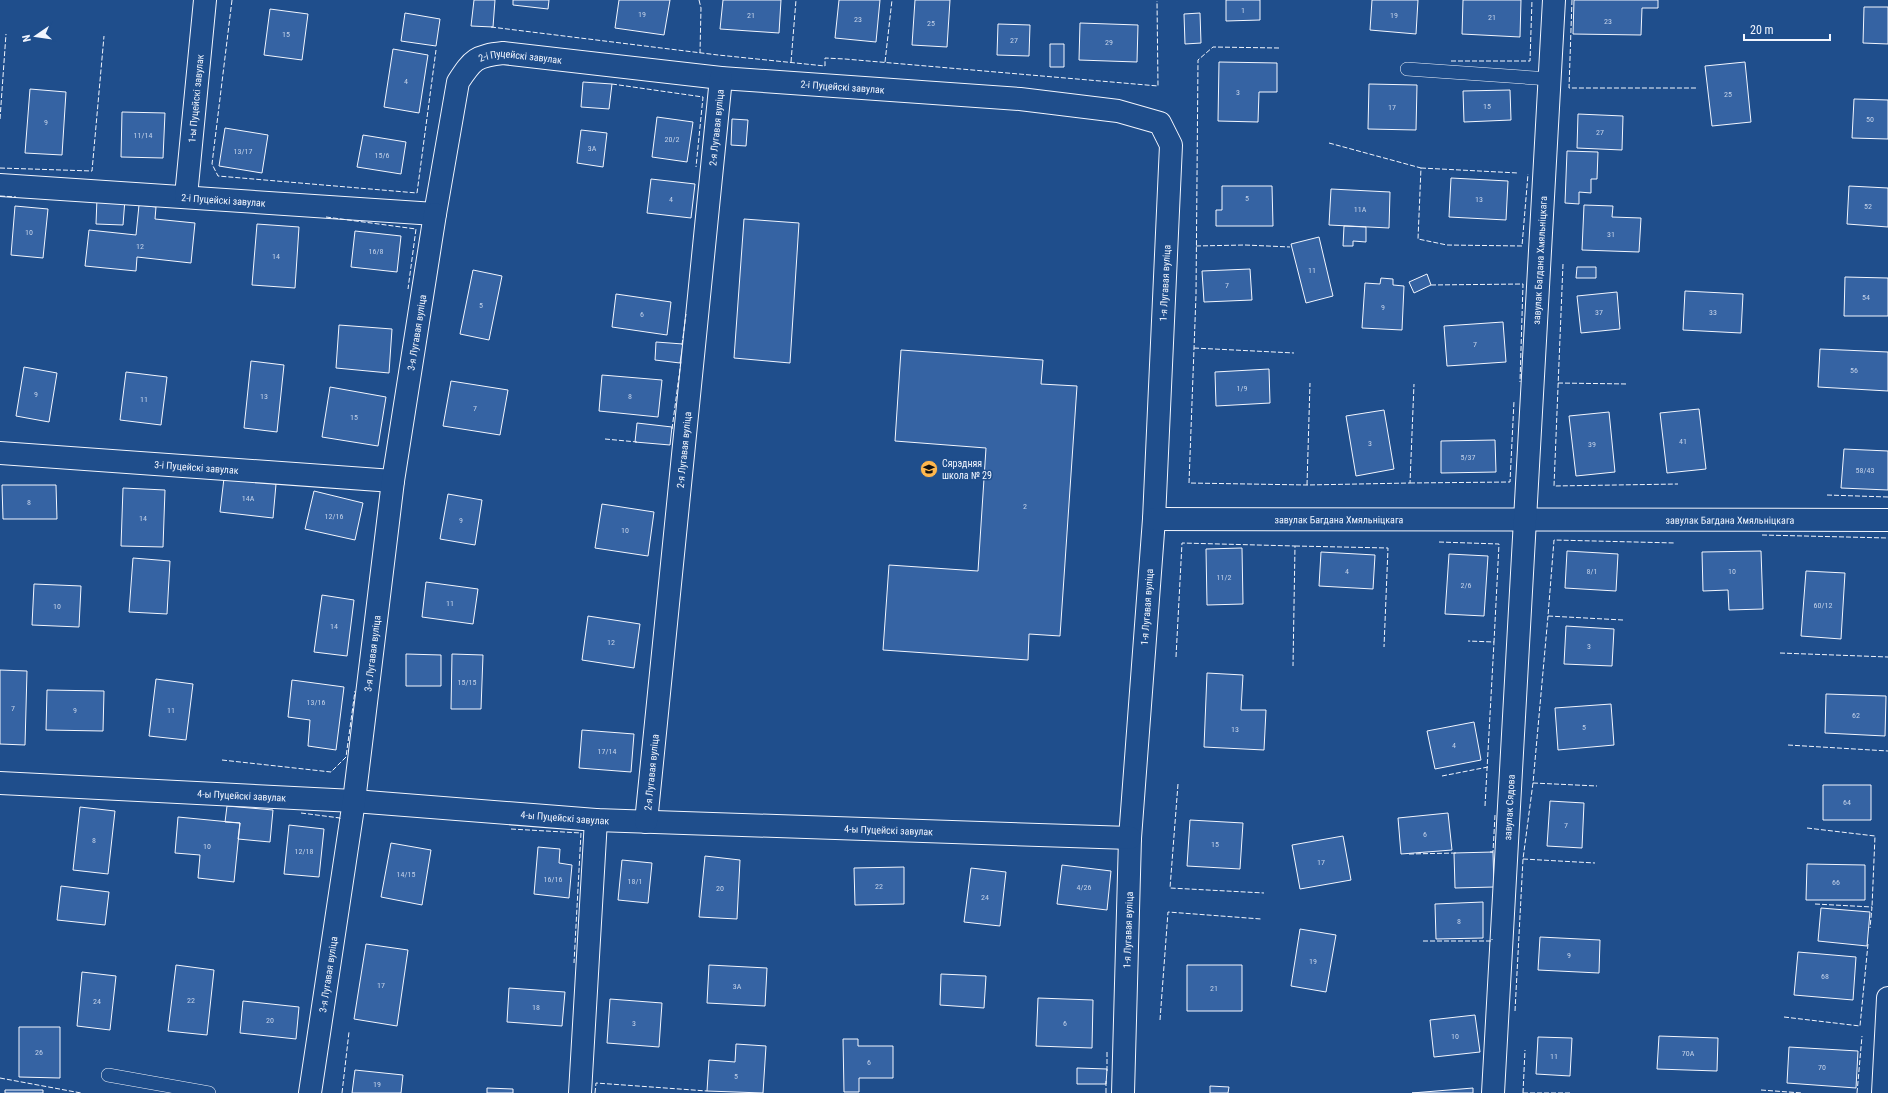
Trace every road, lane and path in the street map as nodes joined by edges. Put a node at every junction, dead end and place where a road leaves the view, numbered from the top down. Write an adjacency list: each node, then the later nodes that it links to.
1 (205, 0): 8 (street, 1-ы Пуцейскі завулак)
2 (1554, 0): 5 (street, завулак Багдана Хмяльніцкага)
3 (1407, 69): 5 (lane)
4 (721, 78): 6 (street, 2-і Пуцейскі завулак); 9 (street, 2-і Пуцейскі завулак); 18 (street, 2-я Лугавая вуліца)
5 (1550, 79): 14 (street, завулак Багдана Хмяльніцкага)
6 (1160, 123): 12 (street, 1-я Лугавая вуліца)
7 (0, 185): 8 (street, 2-і Пуцейскі завулак)
8 (186, 196): 9 (street, 2-і Пуцейскі завулак)
9 (435, 214): 11 (street, 3-я Лугавая вуліца)
10 (0, 453): 11 (street, 3-і Пуцейскі завулак)
11 (393, 481): 16 (street, 3-я Лугавая вуліца)
12 (1154, 519): 14 (street, завулак Багдана Хмяльніцкага); 19 (street, 1-я Лугавая вуліца)
13 (1888, 520): 14 (street, завулак Багдана Хмяльніцкага)
14 (1525, 521): 26 (street, завулак Сядова)
15 (0, 783): 16 (street, 4-ы Пуцейскі завулак)
16 (354, 801): 17 (street, 4-ы Пуцейскі завулак); 23 (street, 3-я Лугавая вуліца)
17 (596, 820): 18 (street, 4-ы Пуцейскі завулак); 24 (street)
18 (646, 822): 19 (street, 4-ы Пуцейскі завулак)
19 (1130, 838): 25 (street, 1-я Лугавая вуліца)
20 (1888, 998): 27 (street)
21 (108, 1075): 22 (lane)
22 (209, 1093)
23 (310, 1093)
24 (580, 1093)
25 (1123, 1093)
26 (1493, 1093)
27 (1883, 1093)

